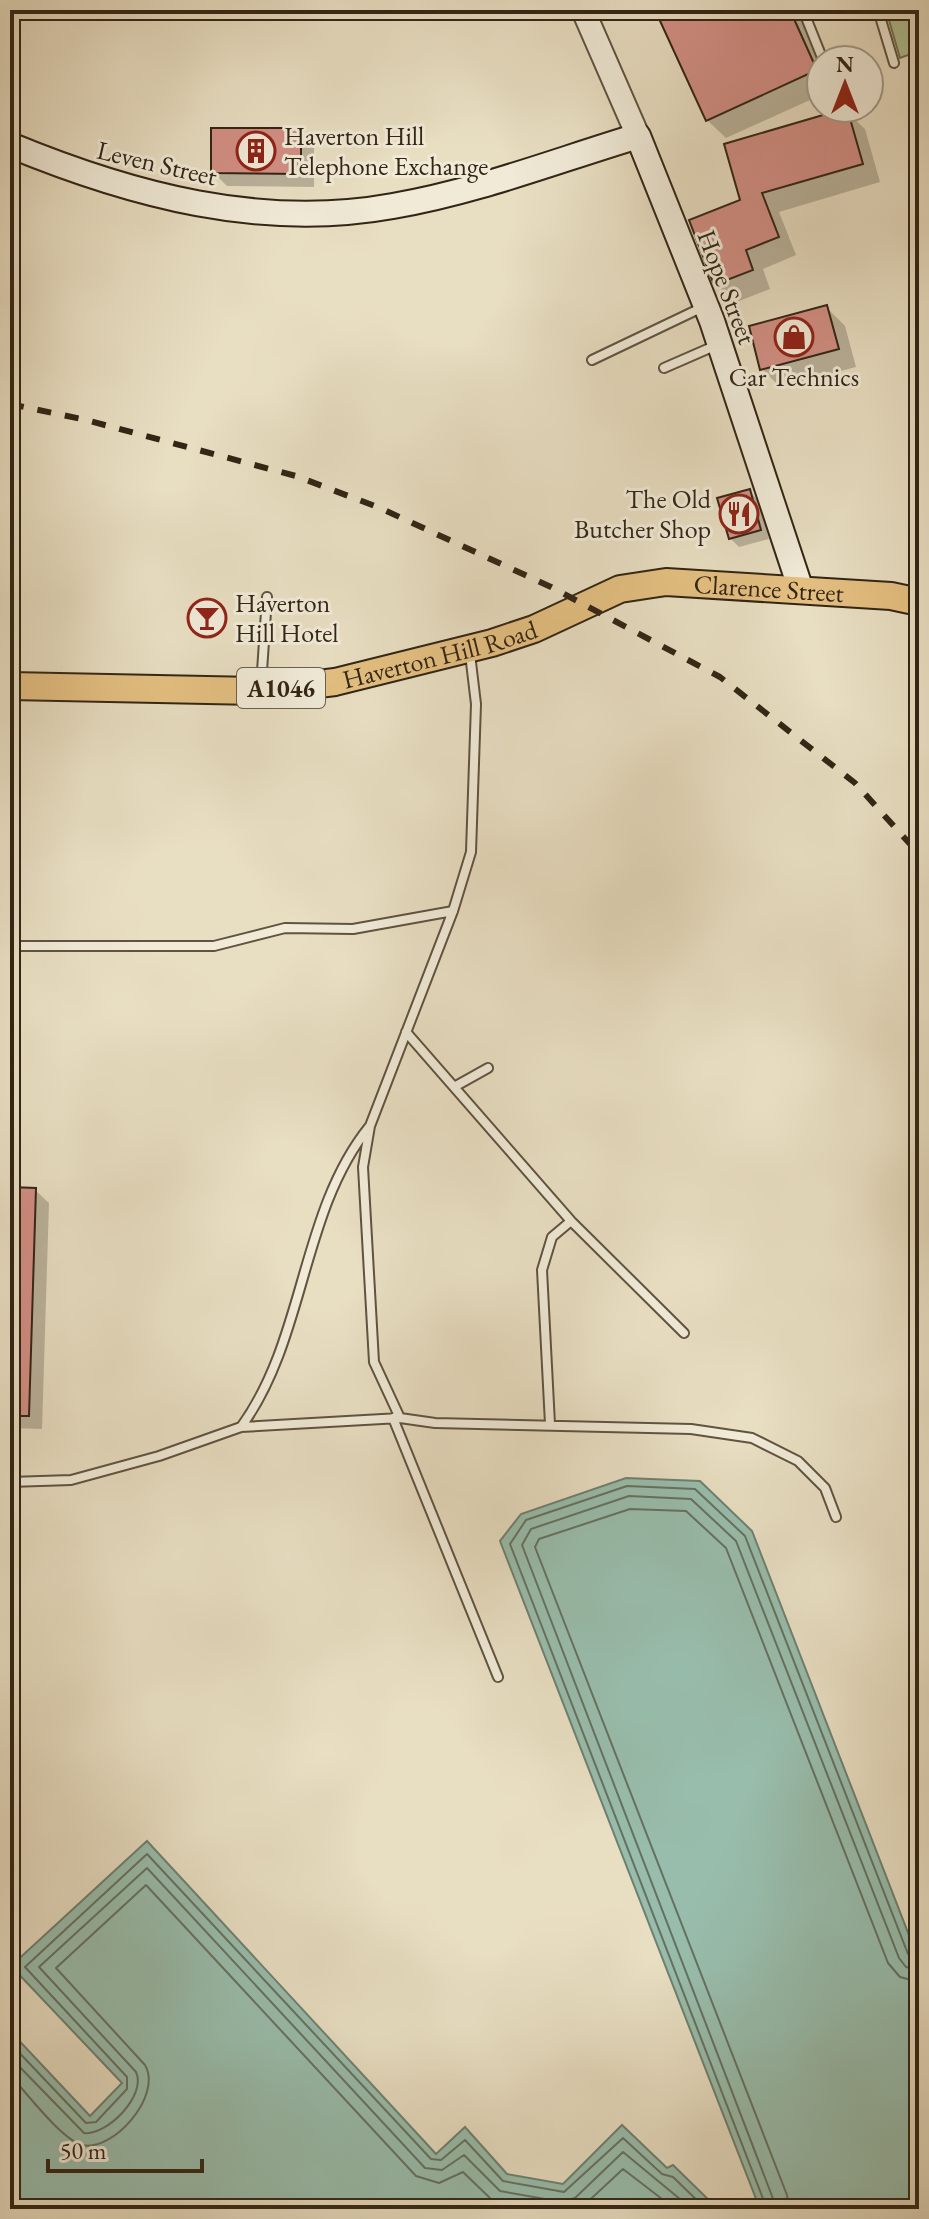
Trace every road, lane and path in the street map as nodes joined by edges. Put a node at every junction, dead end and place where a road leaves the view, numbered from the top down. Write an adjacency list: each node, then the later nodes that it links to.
1 (583, 10): 6 (street, Hope Street)
2 (803, 10): 4 (lane)
3 (878, 10): 5 (lane)
4 (817, 44)
5 (894, 63)
6 (638, 136): 7 (main road, Leven Street); 8 (main road, Hope Street)
7 (10, 145)
8 (706, 306): 9 (main road, Hope Street); 10 (lane)
9 (720, 343): 11 (lane); 13 (main road, Hope Street)
10 (592, 360)
11 (664, 368)
12 (620, 589): 13 (main road, Clarence Street / A1046); 16 (main road, Haverton Hill Road / A1046)
13 (801, 590): 15 (main road, Clarence Street / A1046)
14 (267, 597): 18 (lane)
15 (919, 602)
16 (469, 649): 18 (main road, Haverton Hill Road / A1046); 19 (lane)
17 (10, 686): 18 (main road, Haverton Hill Road / A1046)
18 (261, 691)
19 (453, 911): 20 (lane); 21 (lane)
20 (10, 946)
21 (406, 1032): 23 (lane); 24 (lane)
22 (488, 1068): 23 (lane)
23 (454, 1087): 25 (lane)
24 (370, 1126): 27 (lane); 29 (lane)
25 (571, 1221): 26 (lane); 28 (lane)
26 (684, 1333)
27 (397, 1418): 28 (lane); 29 (lane); 32 (lane)
28 (550, 1424): 31 (lane)
29 (241, 1427): 30 (lane)
30 (10, 1482)
31 (836, 1517)
32 (498, 1677)

